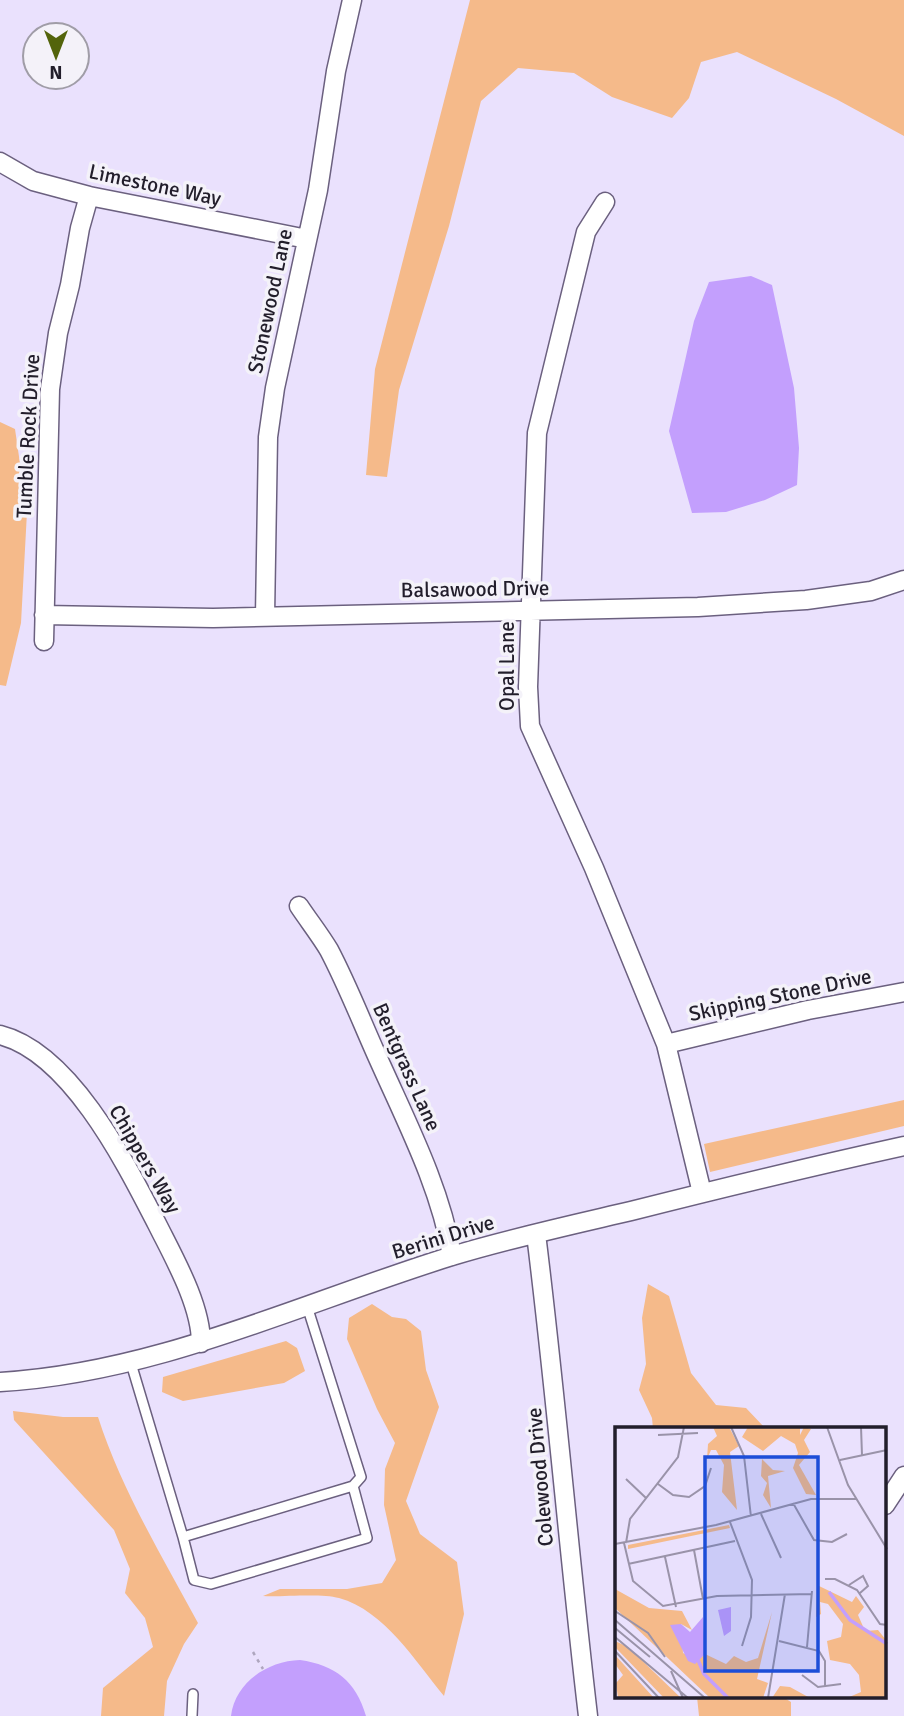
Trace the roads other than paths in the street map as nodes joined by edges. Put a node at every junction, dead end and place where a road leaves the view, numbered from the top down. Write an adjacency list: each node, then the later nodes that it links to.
1 (352, 0): 5 (street, Stonewood Lane)
2 (0, 162): 3 (street, Limestone Way)
3 (89, 195): 5 (street, Limestone Way); 8 (street, Tumble Rock Drive)
4 (605, 202): 7 (street, Opal Lane)
5 (307, 239): 9 (street, Stonewood Lane)
6 (904, 580): 7 (street, Balsawood Drive)
7 (530, 611): 9 (street, Balsawood Drive); 14 (street, Opal Lane)
8 (44, 615): 9 (street, Balsawood Drive); 10 (street, Tumble Rock Drive)
9 (265, 616)
10 (44, 641)
11 (299, 906): 18 (street, Bentgrass Lane)
12 (904, 992): 14 (street, Skipping Stone Drive)
13 (0, 1035): 20 (street, Chippers Way)
14 (666, 1044): 16 (street, Opal Lane)
15 (904, 1146): 16 (street, Berini Drive)
16 (702, 1194): 17 (street, Berini Drive)
17 (536, 1234): 18 (street, Berini Drive); 29 (street, Colewood Drive)
18 (452, 1256): 19 (street, Berini Drive)
19 (307, 1306): 20 (street, Berini Drive); 24 (lane)
20 (201, 1343): 21 (street, Berini Drive)
21 (130, 1360): 22 (street, Berini Drive); 26 (lane)
22 (0, 1382)
23 (904, 1476): 25 (street)
24 (353, 1486): 26 (lane); 26 (lane)
25 (886, 1503)
26 (183, 1537)
27 (193, 1693): 28 (lane)
28 (192, 1716)
29 (587, 1716)

